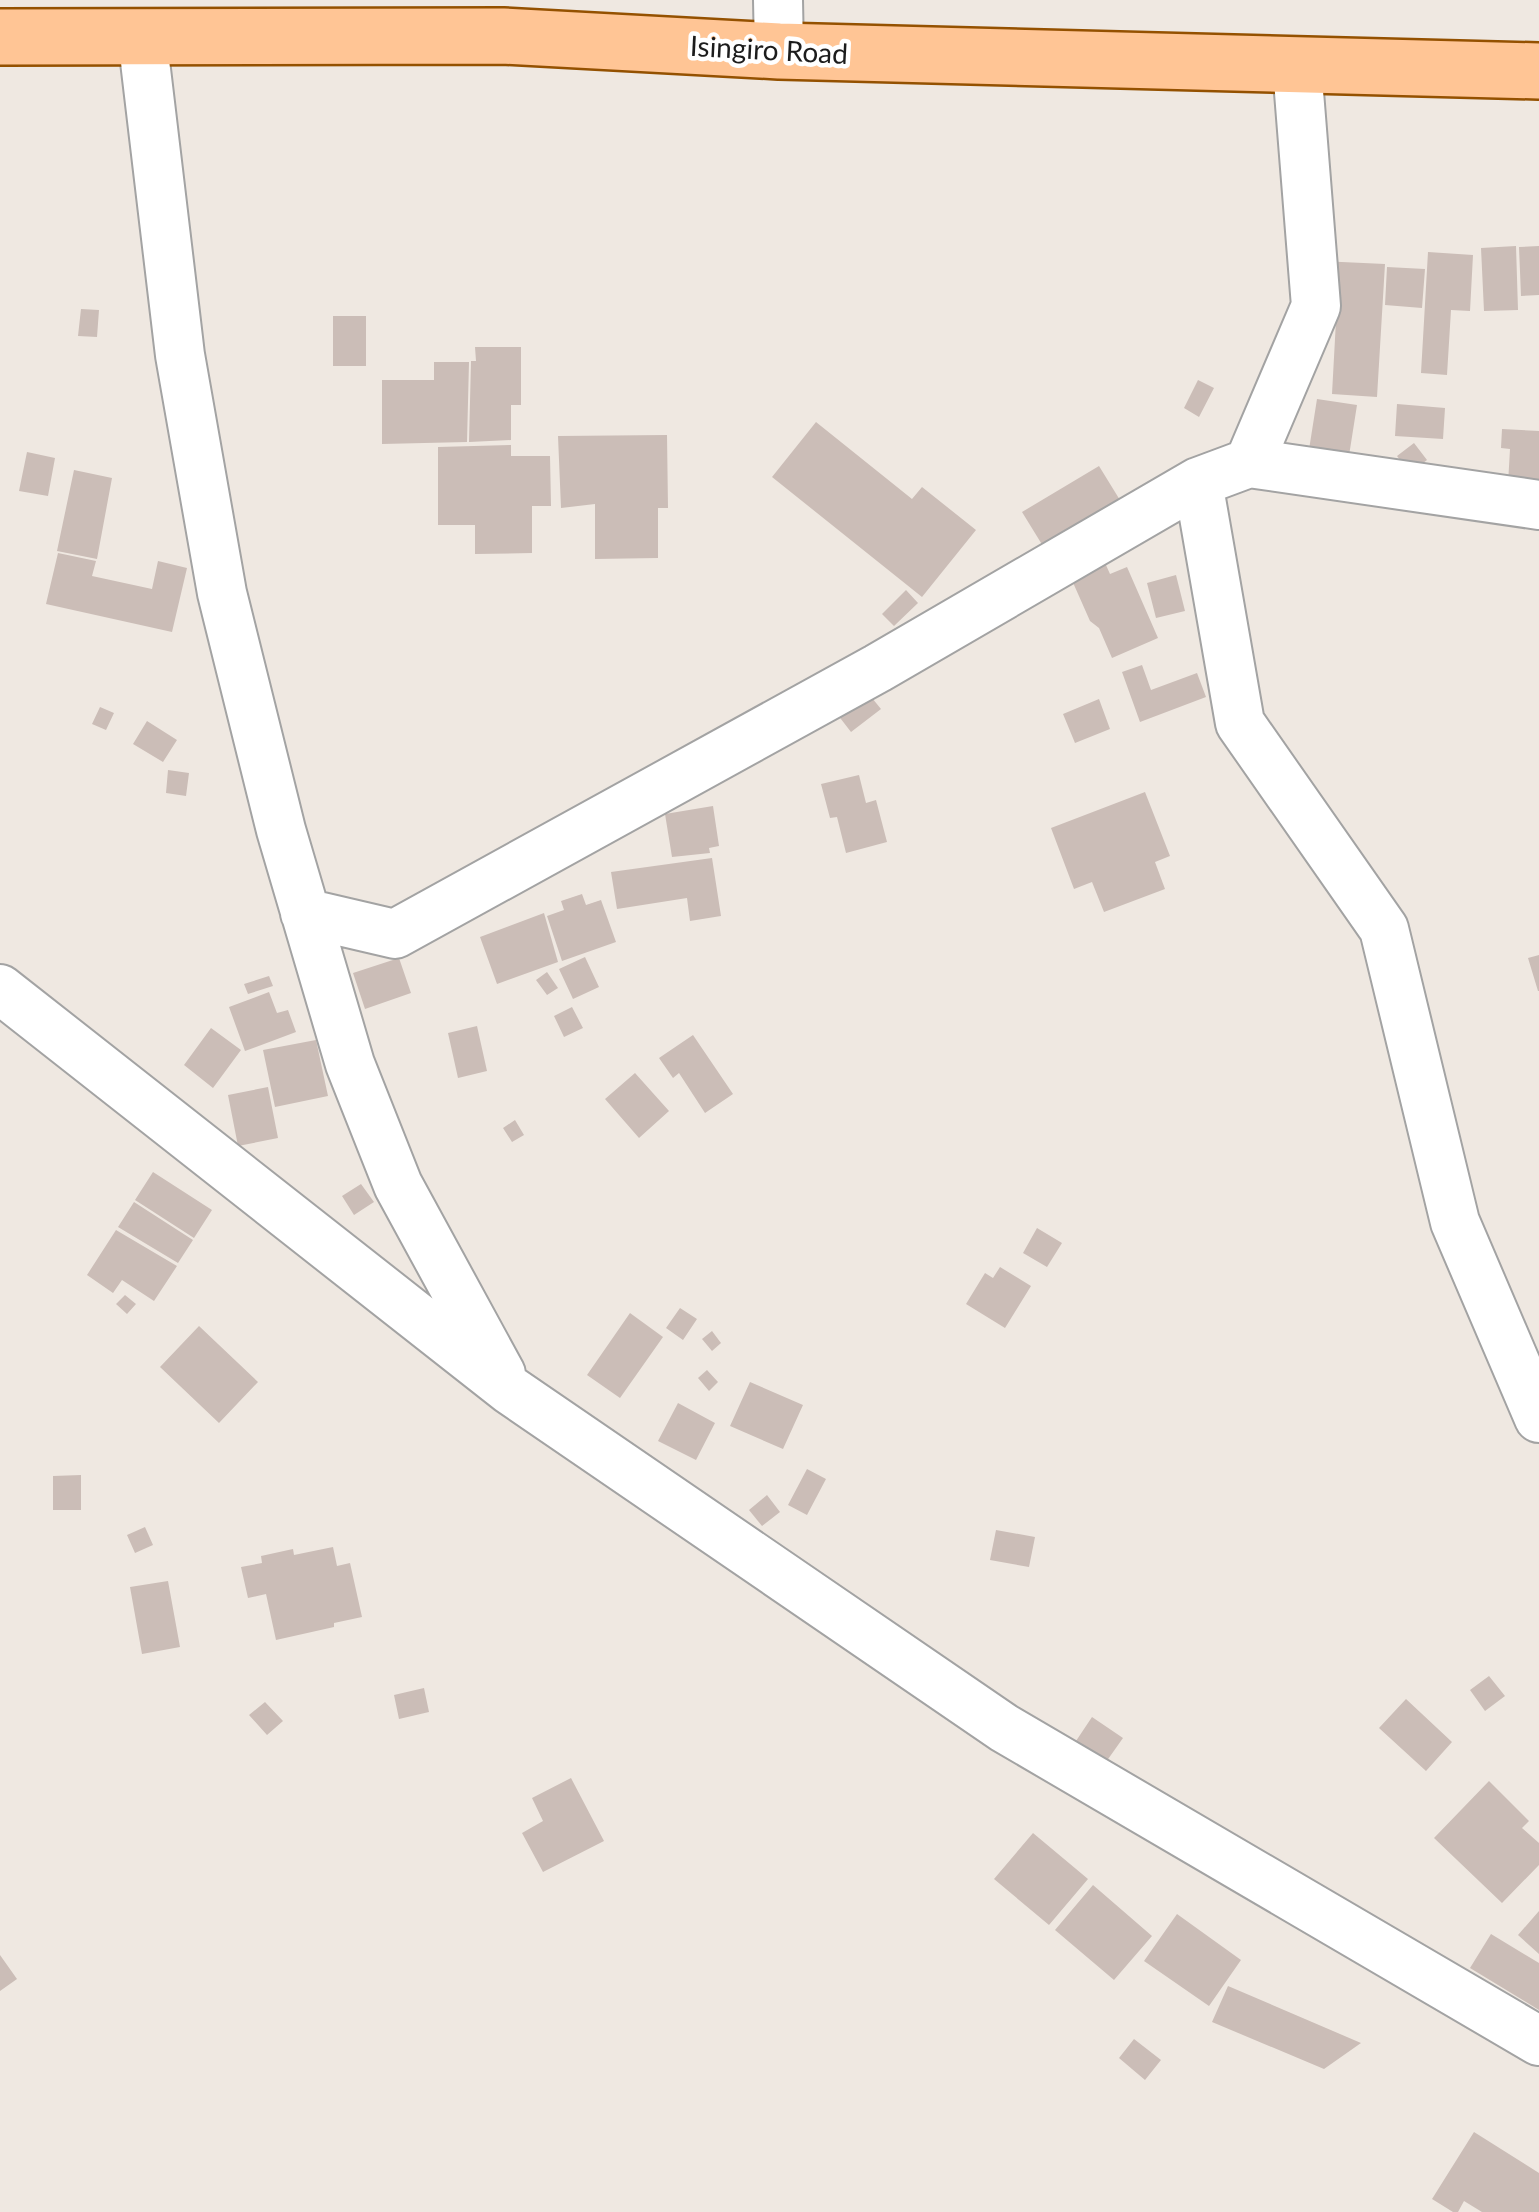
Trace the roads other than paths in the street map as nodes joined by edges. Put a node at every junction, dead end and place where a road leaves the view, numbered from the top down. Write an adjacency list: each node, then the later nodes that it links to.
1 (779, 26): 2 (main road, Isingiro Road); 4 (main road, Isingiro Road)
2 (142, 36): 3 (main road, Isingiro Road); 9 (street)
3 (0, 38)
4 (1297, 66): 5 (main road, Isingiro Road); 6 (street)
5 (1539, 71)
6 (1249, 463): 7 (street); 8 (street)
7 (1198, 482): 9 (street); 12 (street)
8 (1539, 505)
9 (306, 913): 11 (street)
10 (0, 989): 11 (street)
11 (510, 1390): 13 (street)
12 (1539, 1418)
13 (1539, 2041)

